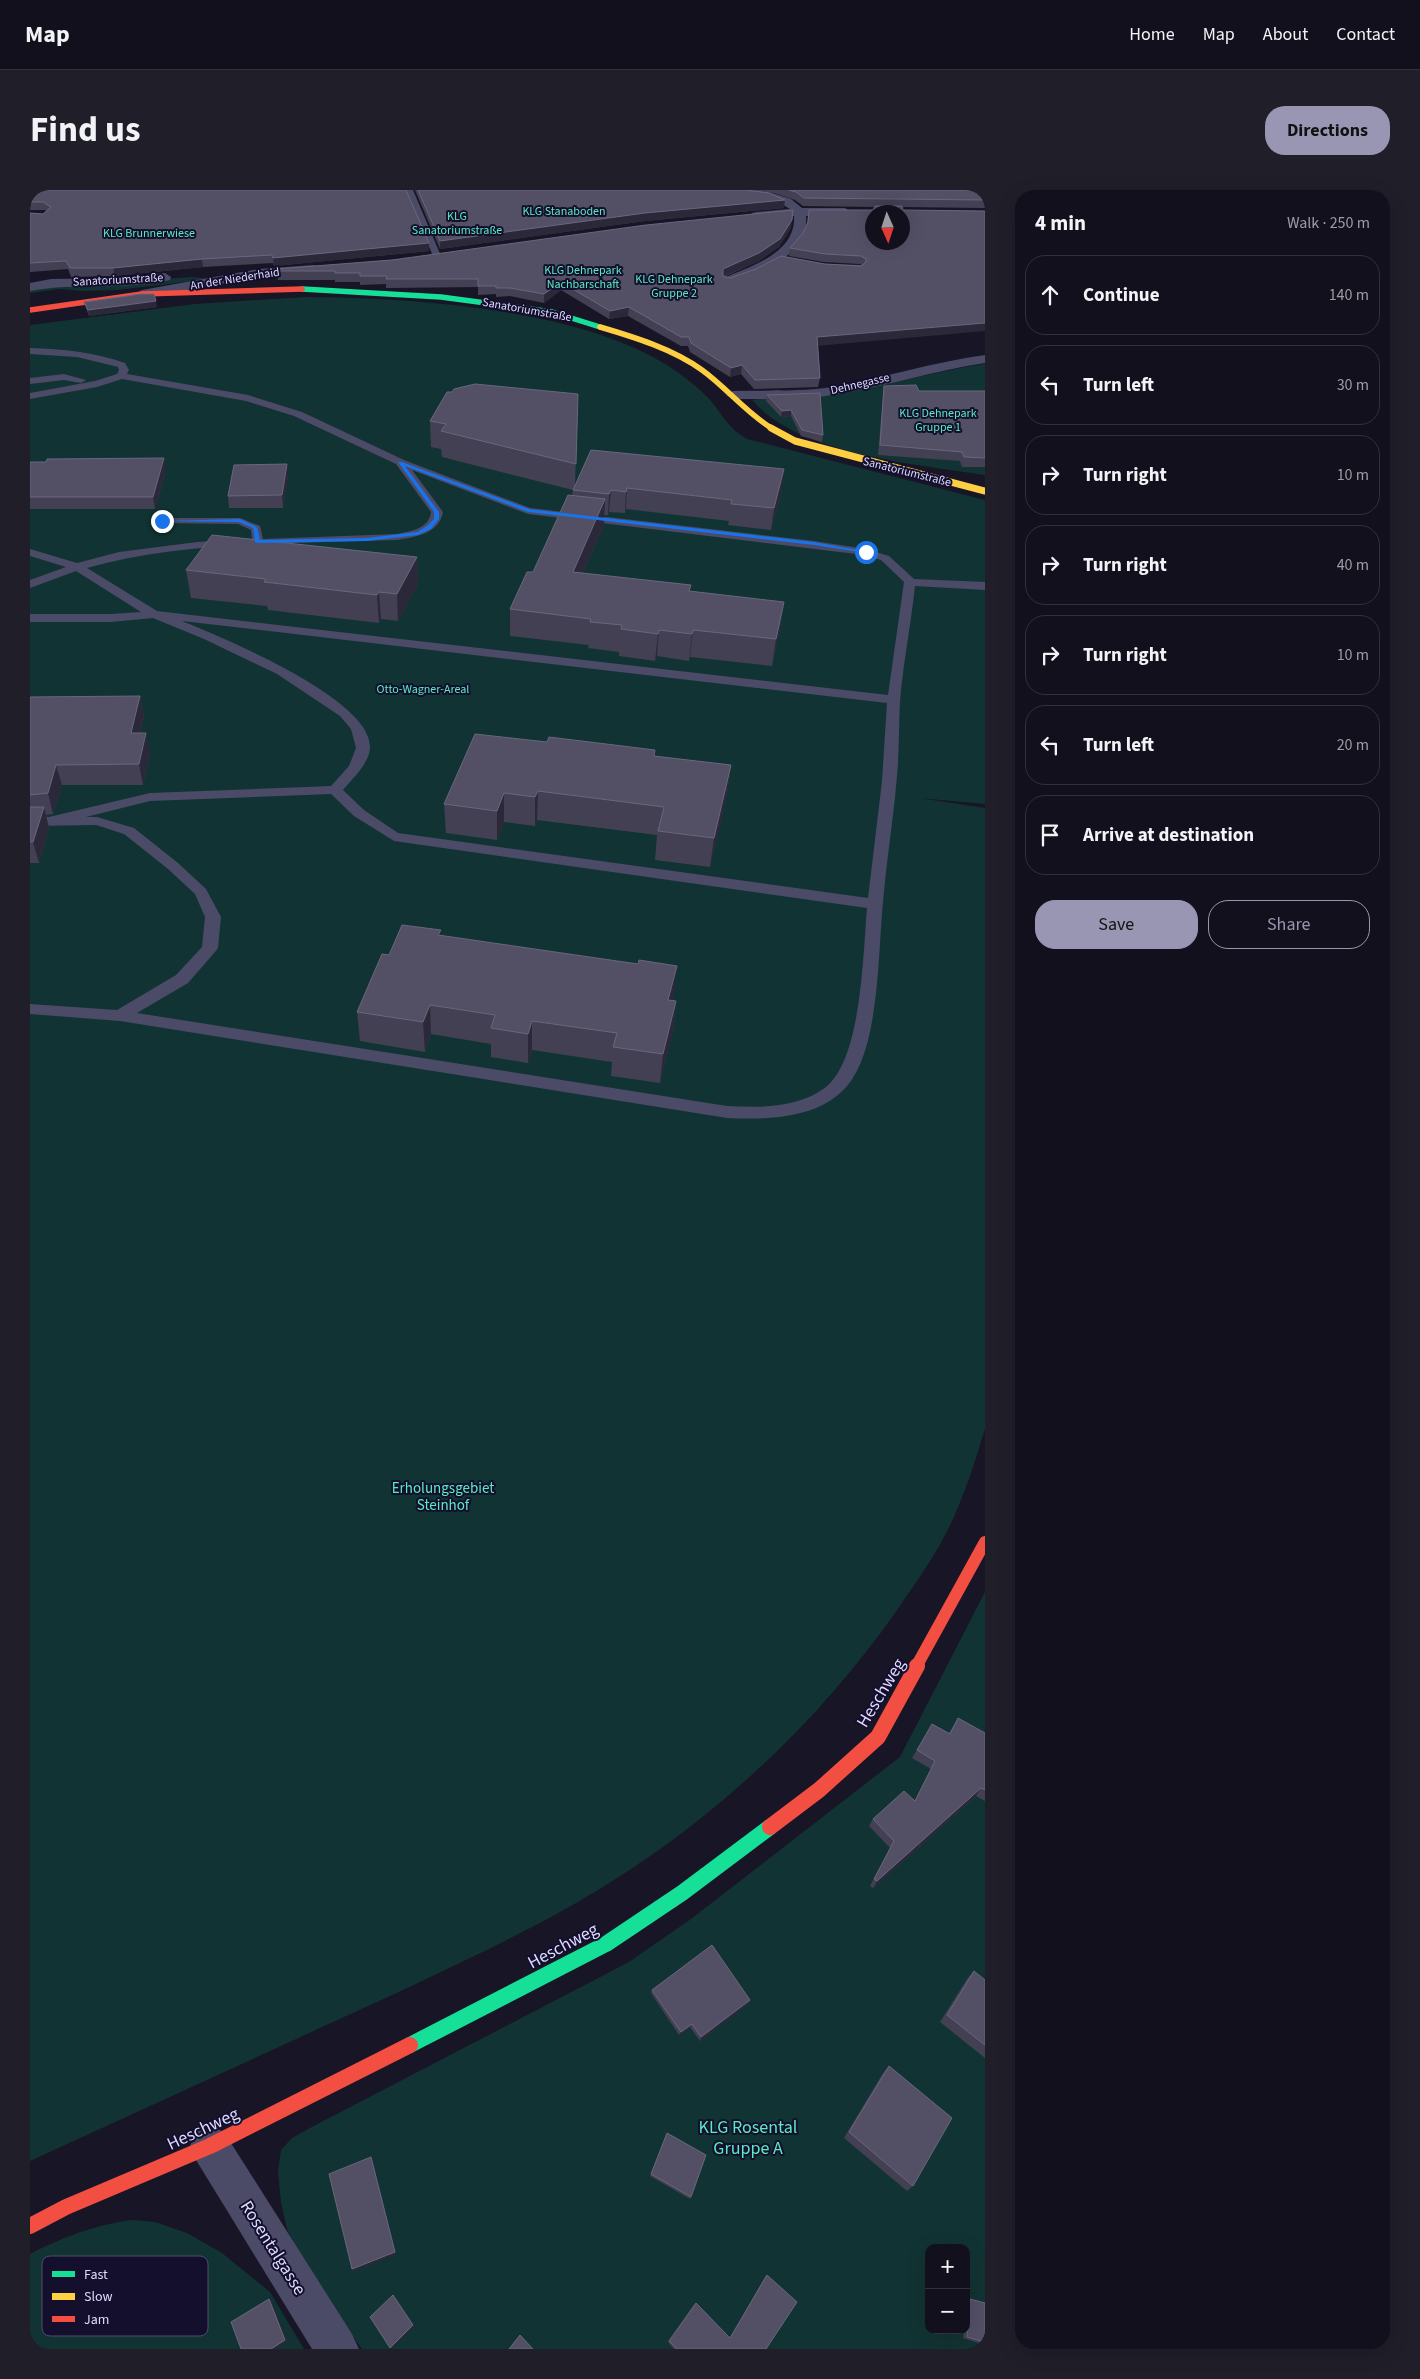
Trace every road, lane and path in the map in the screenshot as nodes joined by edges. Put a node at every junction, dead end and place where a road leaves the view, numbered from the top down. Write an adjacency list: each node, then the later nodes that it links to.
1 (409, 190): 6 (lane)
2 (720, 190): 3 (street)
3 (798, 212): 4 (street); 5 (street); 9 (street)
4 (858, 212)
5 (741, 218)
6 (437, 256)
7 (326, 268): 8 (street, An der Niederhaid)
8 (236, 277): 10 (street, Sanatoriumstraße); 11 (street, An der Niederhaid)
9 (729, 281)
10 (30, 287)
11 (142, 294): 12 (street, Sanatoriumstraße); 18 (street, Sanatoriumstraße)
12 (30, 310)
13 (30, 351): 15 (lane)
14 (985, 359): 18 (street, Dehnegasse)
15 (121, 376): 17 (lane); 20 (lane)
16 (30, 381): 17 (lane)
17 (94, 385): 19 (lane)
18 (733, 395): 21 (street, Sanatoriumstraße)
19 (30, 396)
20 (400, 462): 23 (lane); 26 (lane)
21 (985, 491)
22 (162, 521): 23 (lane)
23 (258, 542): 25 (lane)
24 (30, 552): 25 (lane)
25 (77, 567): 27 (lane); 29 (lane)
26 (910, 582): 28 (lane); 31 (lane)
27 (30, 584)
28 (985, 586)
29 (154, 614): 30 (lane); 31 (lane); 32 (lane)
30 (30, 618)
31 (894, 700): 35 (lane)
32 (335, 790): 34 (lane); 35 (lane)
33 (30, 822): 34 (lane)
34 (48, 822): 37 (lane)
35 (875, 904): 37 (lane)
36 (30, 1009): 37 (lane)
37 (120, 1016)
38 (985, 1542): 39 (street, Heschweg)
39 (210, 2146): 40 (street, Heschweg); 41 (street, Rosentalgasse)
40 (30, 2226)
41 (337, 2349)

